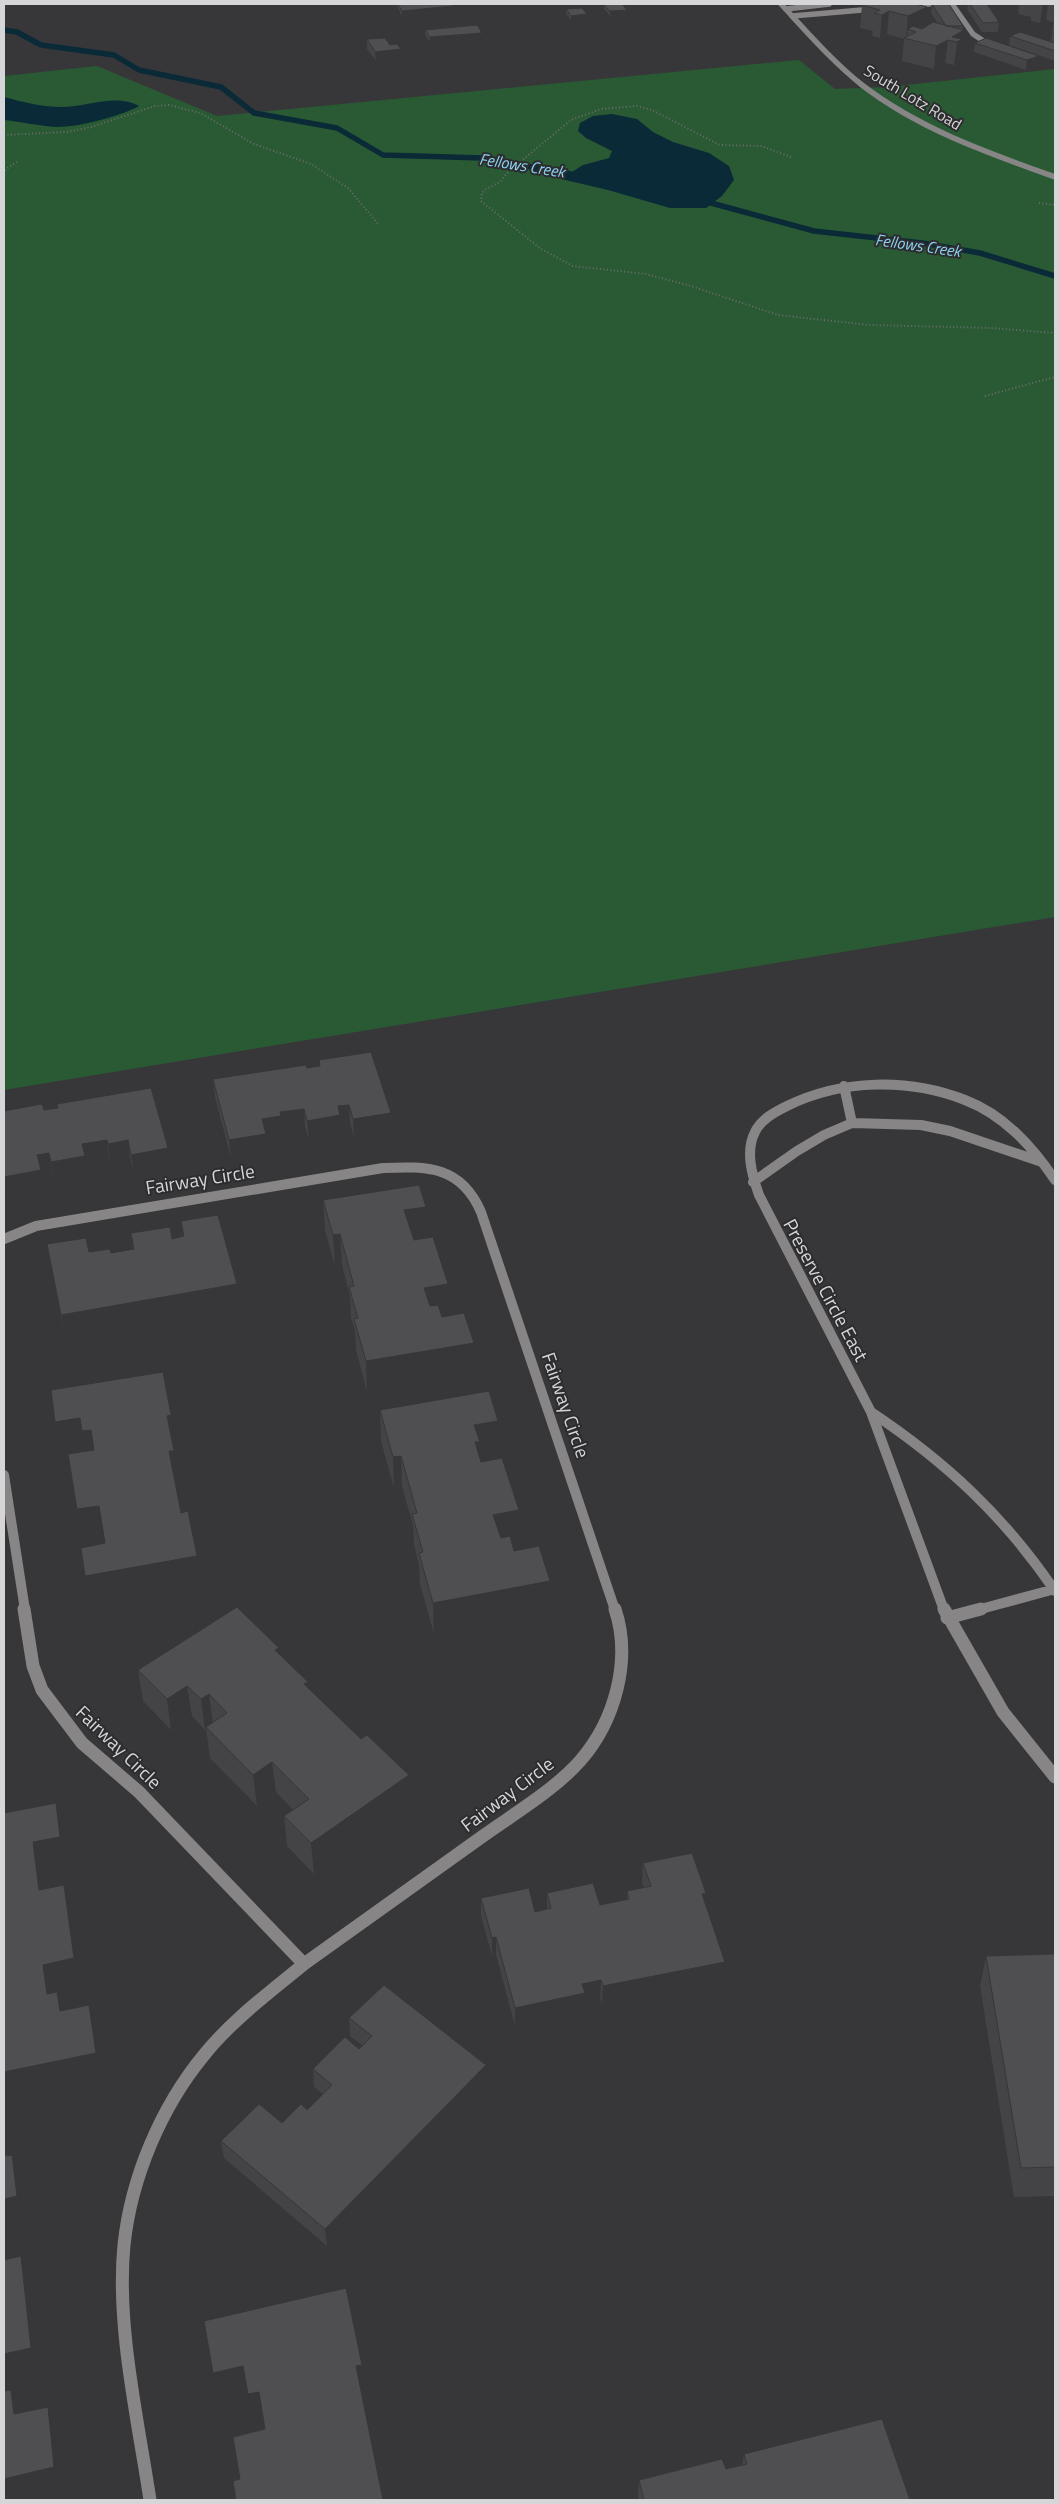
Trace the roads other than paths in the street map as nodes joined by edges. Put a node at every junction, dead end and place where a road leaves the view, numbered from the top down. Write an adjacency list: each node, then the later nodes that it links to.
1 (829, 4): 4 (street)
2 (929, 4): 5 (street)
3 (952, 4): 8 (street)
4 (783, 6): 7 (street, South Lotz Road)
5 (894, 7)
6 (885, 8): 7 (street)
7 (792, 16): 9 (street, South Lotz Road)
8 (998, 48)
9 (1055, 177)
10 (844, 1086): 11 (street); 12 (street, Preserve Circle East); 14 (street, Preserve Circle East)
11 (852, 1123): 12 (street); 14 (street)
12 (1043, 1162): 13 (street, Preserve Circle East)
13 (1055, 1180)
14 (753, 1182): 16 (street, Preserve Circle East)
15 (4, 1239): 21 (street, Fairway Circle)
16 (871, 1412): 18 (street, Preserve Circle East); 19 (street, Preserve Circle East)
17 (4, 1475): 21 (street, Fairway Circle)
18 (1055, 1590): 19 (street, Preserve Circle East)
19 (947, 1618): 20 (street, Preserve Circle East)
20 (1055, 1777)
21 (304, 1964): 22 (street, Fairway Circle)
22 (150, 2500)

